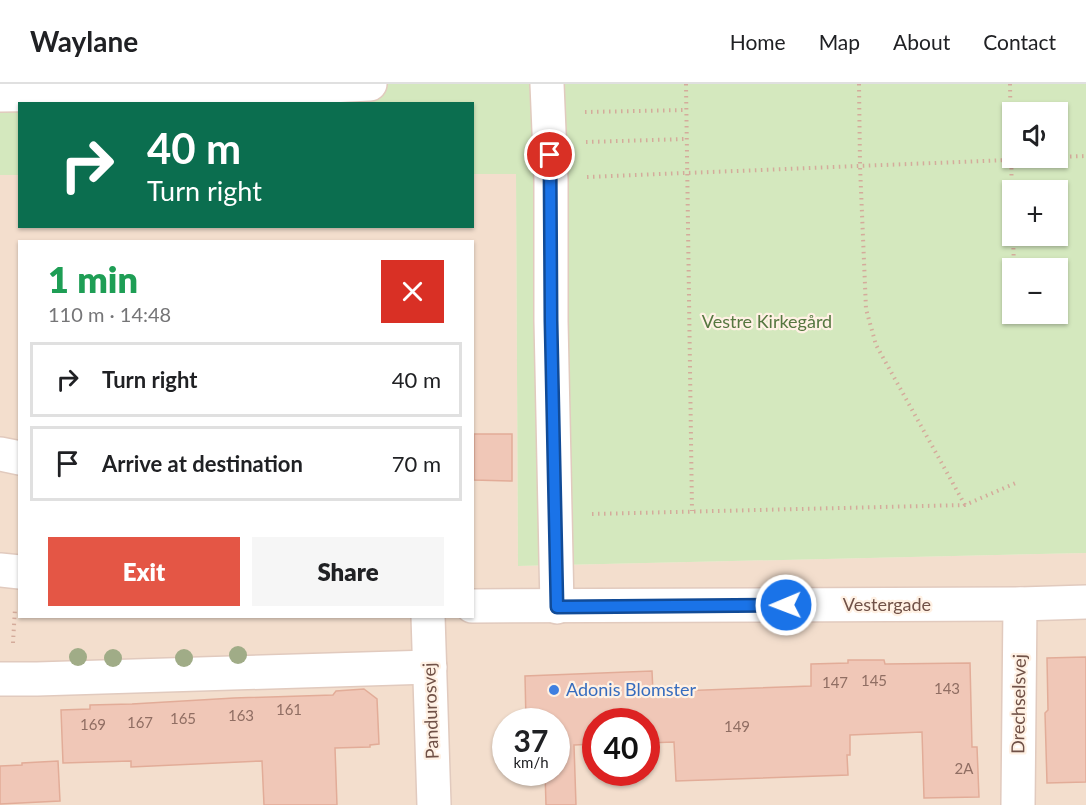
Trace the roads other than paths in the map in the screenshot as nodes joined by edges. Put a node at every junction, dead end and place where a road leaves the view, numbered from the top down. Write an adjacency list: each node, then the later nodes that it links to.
1 (370, 84): 3 (street)
2 (547, 84): 10 (street)
3 (205, 88): 4 (street)
4 (0, 95)
5 (0, 453): 6 (street)
6 (18, 458)
7 (1086, 602): 8 (street, Vestergade)
8 (1020, 604): 10 (street, Vestergade); 15 (street, Drechselsvej)
9 (474, 606): 10 (street, Vestergade)
10 (557, 607)
11 (428, 618): 12 (street, Pandurosvej)
12 (430, 667): 13 (street); 14 (street, Pandurosvej)
13 (6, 679)
14 (434, 805)
15 (1018, 805)

